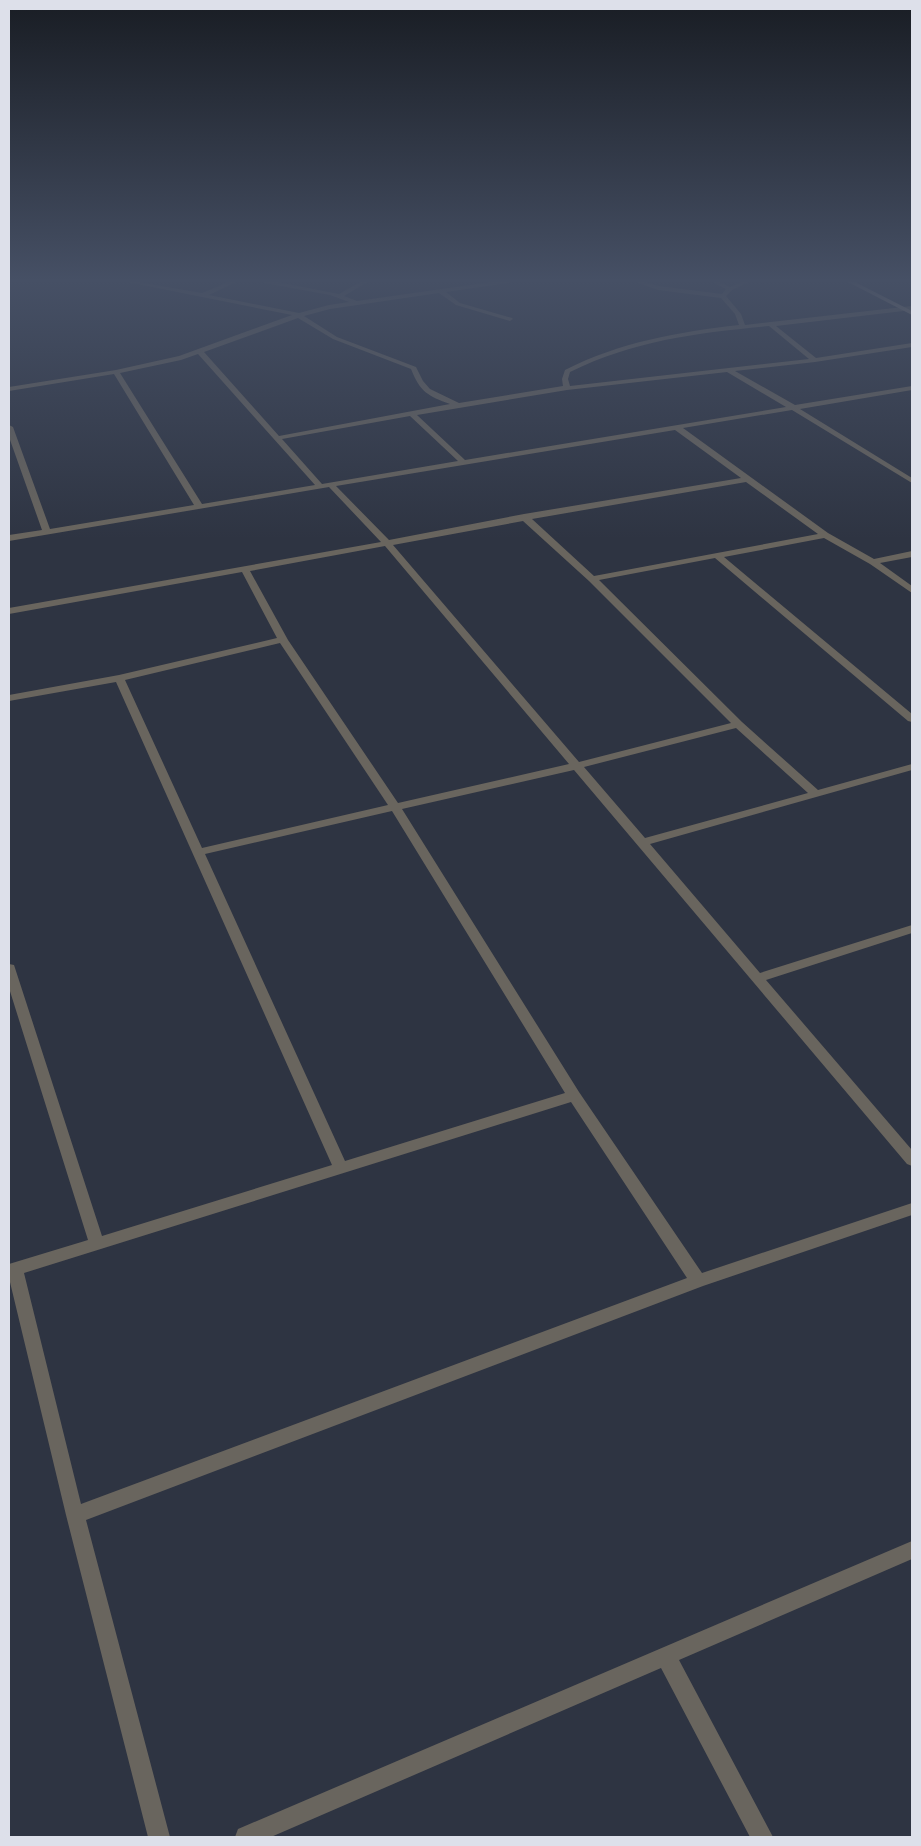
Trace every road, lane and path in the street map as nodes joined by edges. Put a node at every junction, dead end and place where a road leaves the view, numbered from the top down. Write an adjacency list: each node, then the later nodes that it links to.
1 (136, 367): 7 (street)
2 (214, 367): 16 (street)
3 (412, 367): 11 (street)
4 (575, 367): 8 (street)
5 (753, 367): 6 (street)
6 (728, 370): 8 (street); 12 (street)
7 (116, 372): 9 (street); 21 (street)
8 (567, 388): 11 (street)
9 (9, 389)
10 (911, 390): 12 (street)
11 (458, 405): 13 (street)
12 (794, 408): 15 (street); 19 (street)
13 (413, 415): 16 (street); 17 (street)
14 (9, 427): 23 (street)
15 (676, 428): 17 (street); 18 (street)
16 (278, 438): 20 (street)
17 (463, 462): 20 (street)
18 (748, 479): 22 (street); 24 (street)
19 (912, 481)
20 (326, 486): 21 (street); 26 (street)
21 (199, 506): 23 (street)
22 (524, 517): 26 (street); 31 (street)
23 (47, 532): 25 (street)
24 (824, 535): 28 (street); 29 (street)
25 (9, 538)
26 (388, 544): 30 (street); 39 (street)
27 (912, 554): 29 (street)
28 (718, 556): 31 (street); 37 (street)
29 (873, 562): 32 (street)
30 (245, 570): 33 (street); 34 (street)
31 (592, 579): 38 (street)
32 (912, 590)
33 (9, 611)
34 (283, 640): 35 (street); 42 (street)
35 (119, 678): 36 (street); 44 (street)
36 (9, 698)
37 (912, 719)
38 (738, 724): 39 (street); 41 (street)
39 (576, 766): 42 (street); 43 (street)
40 (912, 767): 41 (street)
41 (817, 795): 43 (street)
42 (395, 807): 44 (street); 48 (street)
43 (642, 842): 47 (street)
44 (199, 852): 50 (street)
45 (912, 929): 47 (street)
46 (9, 968): 52 (street)
47 (758, 978): 49 (street)
48 (574, 1096): 50 (street); 54 (street)
49 (912, 1160)
50 (341, 1168): 52 (street)
51 (912, 1209): 54 (street)
52 (97, 1243): 53 (street)
53 (12, 1270): 55 (street)
54 (698, 1281): 55 (street)
55 (75, 1515): 58 (street)
56 (912, 1550): 57 (street)
57 (666, 1657): 59 (street); 60 (street)
58 (159, 1837)
59 (246, 1837)
60 (762, 1837)

